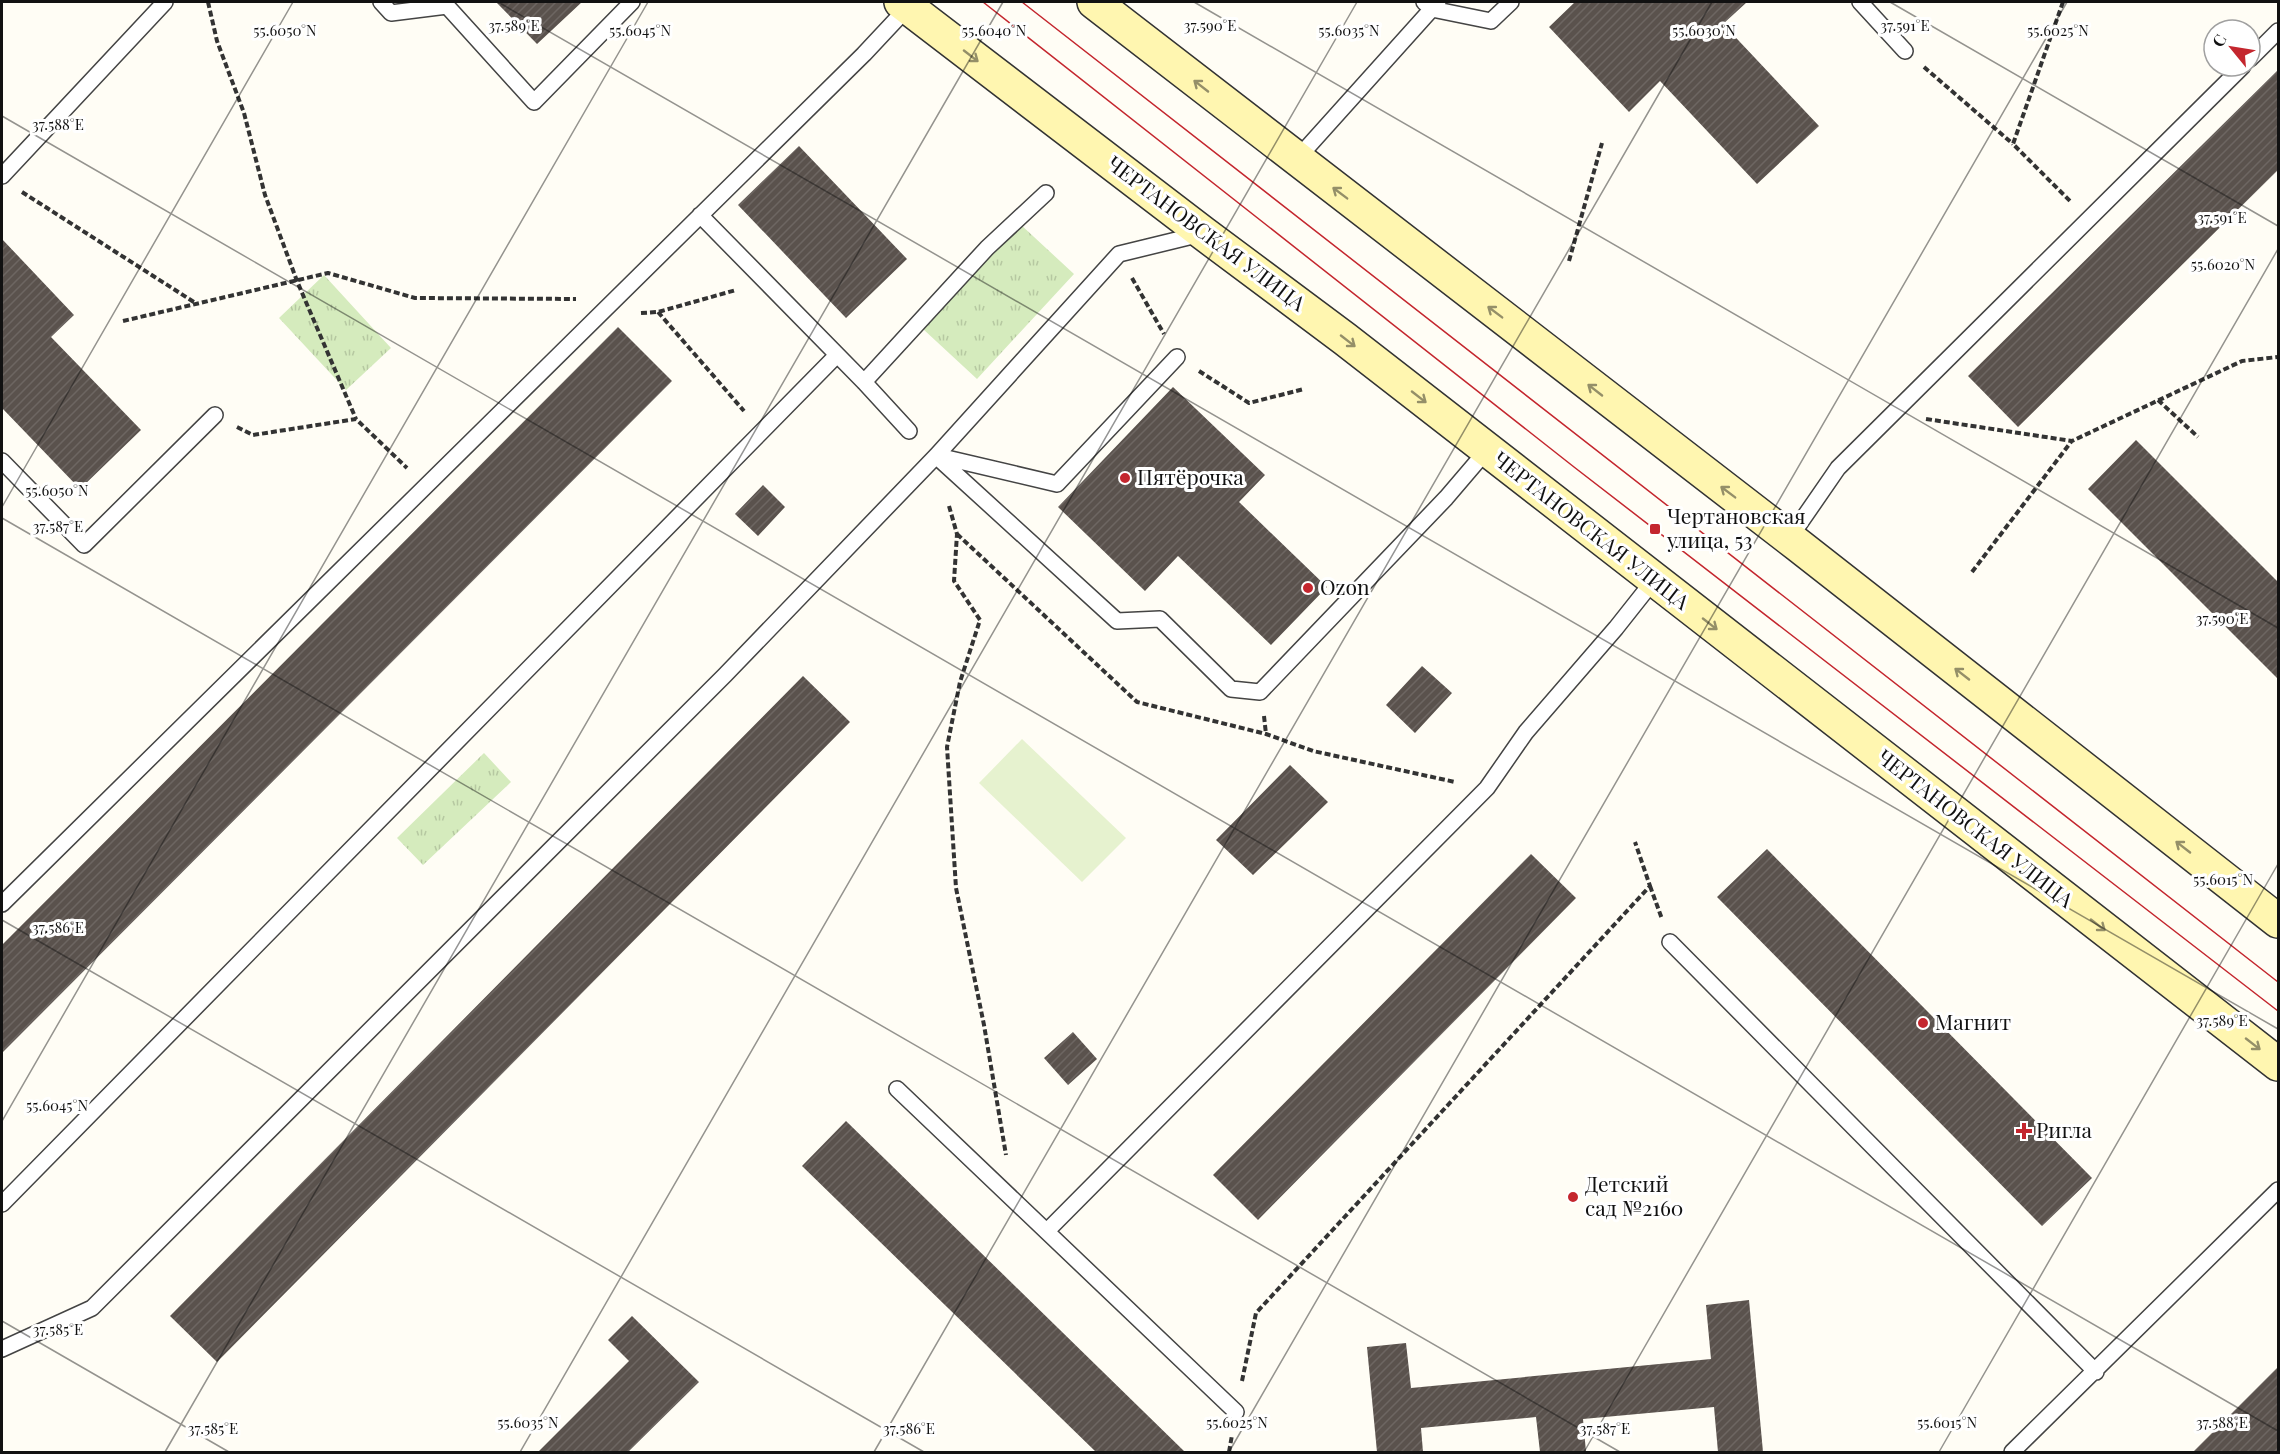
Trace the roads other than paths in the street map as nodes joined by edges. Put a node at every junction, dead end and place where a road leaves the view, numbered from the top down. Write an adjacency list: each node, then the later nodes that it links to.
1 (165, 2): 14 (lane)
2 (381, 2): 3 (lane)
3 (632, 2)
4 (1094, 2): 13 (main road, one-way to 4)
5 (1511, 2): 8 (lane)
6 (1860, 2): 11 (lane)
7 (904, 4): 16 (lane); 17 (main road, ЧЕРТАНОВСКАЯ УЛИЦА, one-way to 17)
8 (1431, 4): 13 (lane)
9 (2278, 31): 10 (lane)
10 (2262, 47)
11 (1905, 51)
12 (2231, 78): 26 (lane)
13 (1296, 160): 26 (main road, one-way to 13)
14 (2, 176)
15 (1046, 194): 20 (lane)
16 (700, 215): 18 (lane); 28 (lane)
17 (1203, 234): 23 (main road, ЧЕРТАНОВСКАЯ УЛИЦА, one-way to 23); 24 (lane)
18 (837, 355): 20 (lane); 34 (lane)
19 (1177, 357): 24 (lane)
20 (864, 382): 22 (lane)
21 (215, 415): 25 (lane)
22 (909, 431)
23 (1487, 450): 24 (lane); 27 (main road, ЧЕРТАНОВСКАЯ УЛИЦА)
24 (936, 456): 36 (lane)
25 (2, 461)
26 (1789, 539): 29 (main road, one-way to 26)
27 (1654, 580): 31 (main road, ЧЕРТАНОВСКАЯ УЛИЦА, one-way to 31); 35 (lane)
28 (2, 904)
29 (2278, 921)
30 (1670, 942): 37 (lane)
31 (2278, 1064)
32 (897, 1089): 35 (lane)
33 (2278, 1190): 37 (lane)
34 (2, 1204)
35 (1047, 1232): 38 (lane)
36 (2, 1349)
37 (2096, 1372): 39 (lane)
38 (1236, 1412)
39 (2012, 1452)

